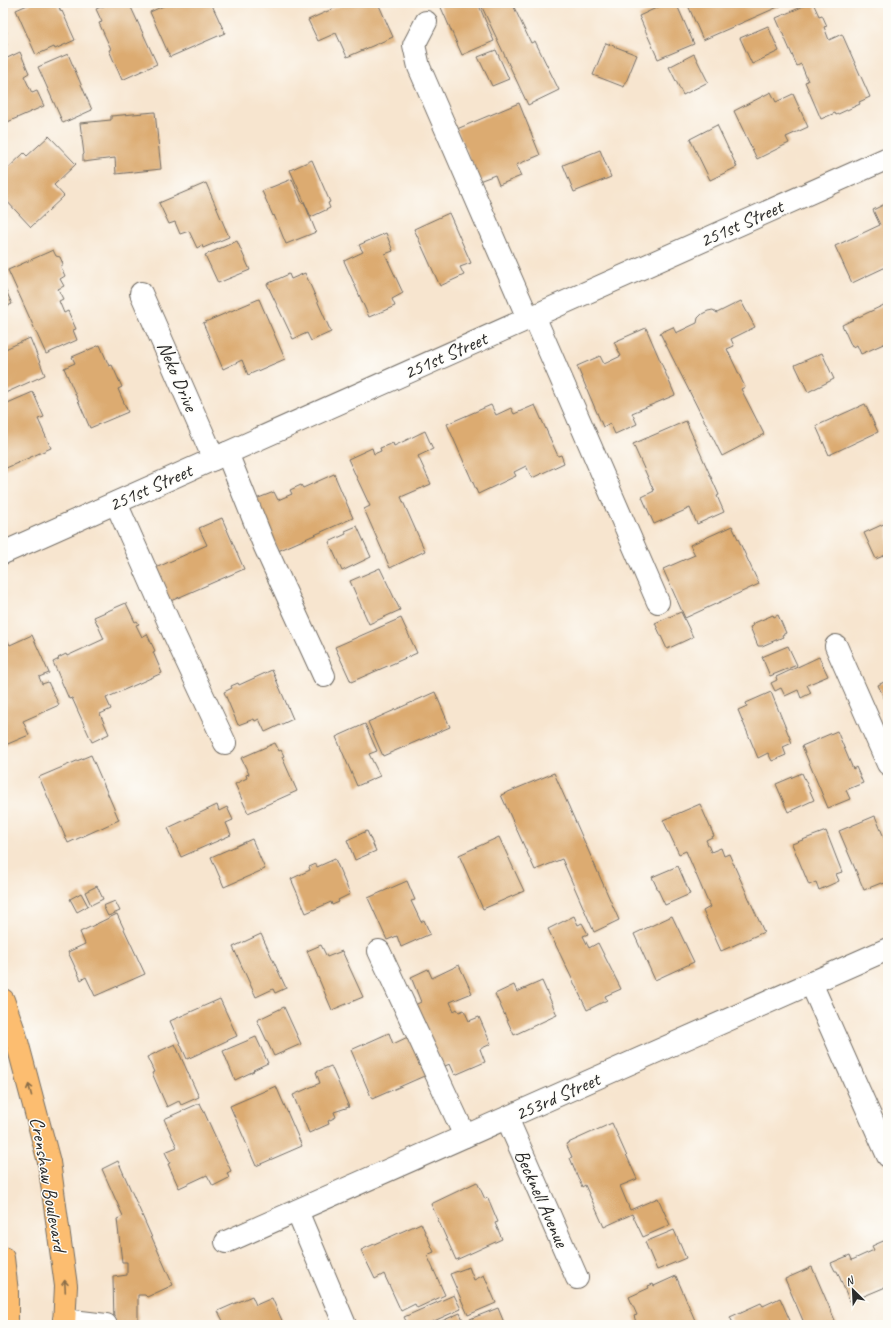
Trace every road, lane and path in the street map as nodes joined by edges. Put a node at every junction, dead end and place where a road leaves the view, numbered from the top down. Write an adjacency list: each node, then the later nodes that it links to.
1 (426, 22): 4 (street)
2 (888, 158): 4 (street, 251st Street)
3 (142, 293): 5 (street, Neko Drive)
4 (531, 317): 5 (street, 251st Street); 8 (street)
5 (220, 456): 6 (street, 251st Street); 10 (street, Neko Drive)
6 (116, 503): 7 (street, 251st Street); 11 (street)
7 (3, 553)
8 (658, 602)
9 (836, 646): 12 (street)
10 (324, 676)
11 (225, 742)
12 (888, 764)
13 (888, 949): 15 (street, 253rd Street)
14 (379, 951): 18 (street)
15 (811, 983): 17 (street, 253rd Street); 19 (street)
16 (3, 1000): 24 (main road, Crenshaw Boulevard, one-way to 16)
17 (507, 1118): 18 (street, 253rd Street); 23 (street, Becknell Avenue)
18 (465, 1136): 20 (street, 253rd Street)
19 (888, 1156)
20 (297, 1211): 21 (street, 253rd Street); 27 (street)
21 (226, 1242)
22 (3, 1258): 25 (main road)
23 (577, 1278)
24 (64, 1322): 26 (street)
25 (7, 1325)
26 (106, 1325)
27 (345, 1325)

